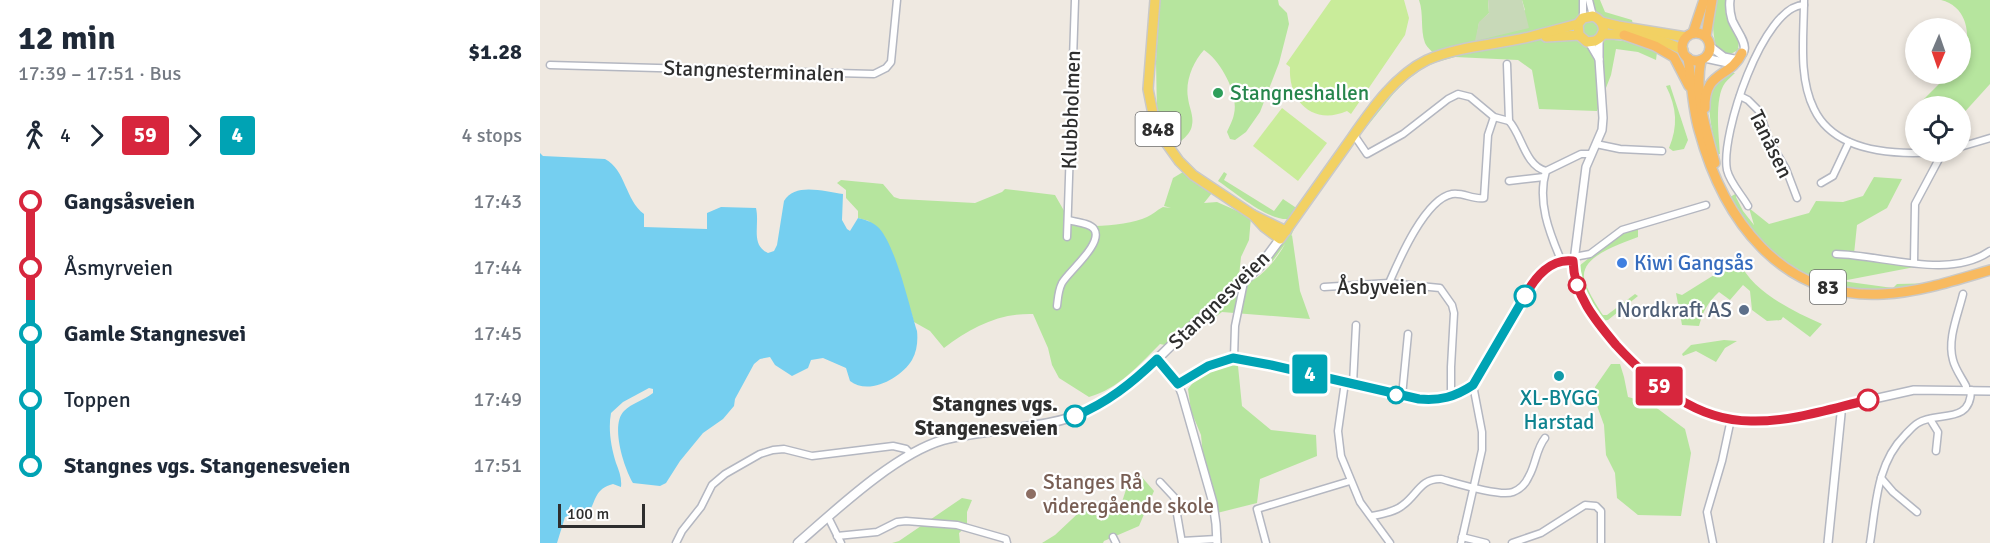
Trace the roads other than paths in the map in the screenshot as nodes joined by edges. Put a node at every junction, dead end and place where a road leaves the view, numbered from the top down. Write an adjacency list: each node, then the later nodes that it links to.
1 (897, 0): 23 (street, Stangnesterminalen)
2 (1075, 0): 45 (street, Klubbholmen)
3 (1155, 0): 46 (main road, 848)
4 (1583, 0): 11 (street)
5 (1589, 0): 10 (street)
6 (1704, 0): 14 (highway, 83)
7 (1712, 0): 16 (highway)
8 (1730, 0): 20 (street)
9 (1804, 3): 25 (street); 31 (street)
10 (1597, 19): 11 (main road, Stangnesveien); 14 (main road, Stangnesveien); 17 (main road)
11 (1581, 21): 12 (main road); 15 (main road, Stangnesveien)
12 (1579, 35): 15 (main road, Stangnesveien); 17 (main road)
13 (1624, 35): 17 (main road); 19 (main road); 24 (highway, 83)
14 (1689, 35): 16 (highway); 19 (highway, 83)
15 (1532, 36): 29 (main road, Stangnesveien)
16 (1706, 36): 18 (highway)
17 (1597, 38): 32 (street)
18 (1711, 47): 20 (street); 21 (highway, 83)
19 (1685, 54): 21 (highway); 24 (highway, 83)
20 (1739, 56): 21 (street); 28 (highway, 83)
21 (1703, 59): 28 (highway, 83)
22 (1507, 64): 27 (street)
23 (550, 65)
24 (1691, 90): 39 (highway, 83)
25 (1740, 96): 42 (street, Tanåsen); 44 (street)
26 (1494, 117): 27 (street); 29 (street); 55 (street)
27 (1509, 121): 38 (street)
28 (1706, 128): 39 (highway, 83)
29 (1354, 135): 46 (main road, Stangnesveien)
30 (1990, 138): 33 (street)
31 (1849, 142): 35 (street); 41 (street)
32 (1596, 144): 34 (street); 36 (street)
33 (1971, 144)
34 (1662, 151)
35 (1905, 152)
36 (1591, 154): 38 (street); 50 (street)
37 (1937, 162): 52 (street)
38 (1545, 174): 40 (street); 51 (street)
39 (1716, 174): 53 (highway, 83)
40 (1509, 181)
41 (1821, 183)
42 (1797, 198)
43 (1706, 205): 50 (street)
44 (1748, 206)
45 (1068, 220): 47 (street, Klubbholmen); 58 (street)
46 (1283, 235): 54 (main road, Stangnesveien)
47 (1067, 237)
48 (1990, 251): 52 (street)
49 (1836, 254): 52 (street)
50 (1574, 259): 51 (street); 72 (street)
51 (1561, 260): 66 (street)
52 (1914, 263)
53 (1990, 270)
54 (1244, 281): 61 (street); 62 (main road, Stangnesveien)
55 (1389, 283): 56 (street, Åsbyveien); 70 (street, Åsbyveien)
56 (1324, 287)
57 (1963, 294): 67 (street)
58 (1057, 306)
59 (1356, 324): 65 (street)
60 (1408, 334): 69 (street)
61 (1233, 358): 63 (street); 64 (street)
62 (1157, 359): 64 (street); 76 (main road, Stangnesveien)
63 (1345, 382): 65 (street); 78 (street)
64 (1178, 384): 86 (street)
65 (1353, 384): 69 (street)
66 (1473, 385): 70 (street); 80 (street)
67 (1968, 390): 68 (street); 71 (street); 73 (street)
68 (1990, 390)
69 (1402, 396): 70 (street)
70 (1452, 397)
71 (1839, 407): 72 (street); 98 (street)
72 (1731, 419): 97 (street)
73 (1930, 419): 75 (street); 77 (street)
74 (1545, 438): 80 (street)
75 (1936, 451)
76 (911, 454): 83 (main road, Stangnesveien); 88 (street)
77 (1881, 478): 81 (street); 99 (street)
78 (1350, 481): 82 (street); 92 (street)
79 (1160, 482): 87 (street)
80 (1474, 487): 82 (street); 85 (street)
81 (1917, 512)
82 (1372, 516): 93 (street)
83 (828, 517): 84 (street); 89 (main road, Stangnesveien)
84 (837, 536): 90 (street); 91 (street)
85 (1461, 540): 94 (street)
86 (1217, 541): 87 (street)
87 (1182, 542)
88 (676, 543)
89 (798, 543)
90 (841, 543)
91 (1007, 543)
92 (1266, 543)
93 (1390, 543)
94 (1486, 543)
95 (1512, 543): 96 (street)
96 (1601, 543)
97 (1713, 543)
98 (1828, 543)
99 (1870, 543)

